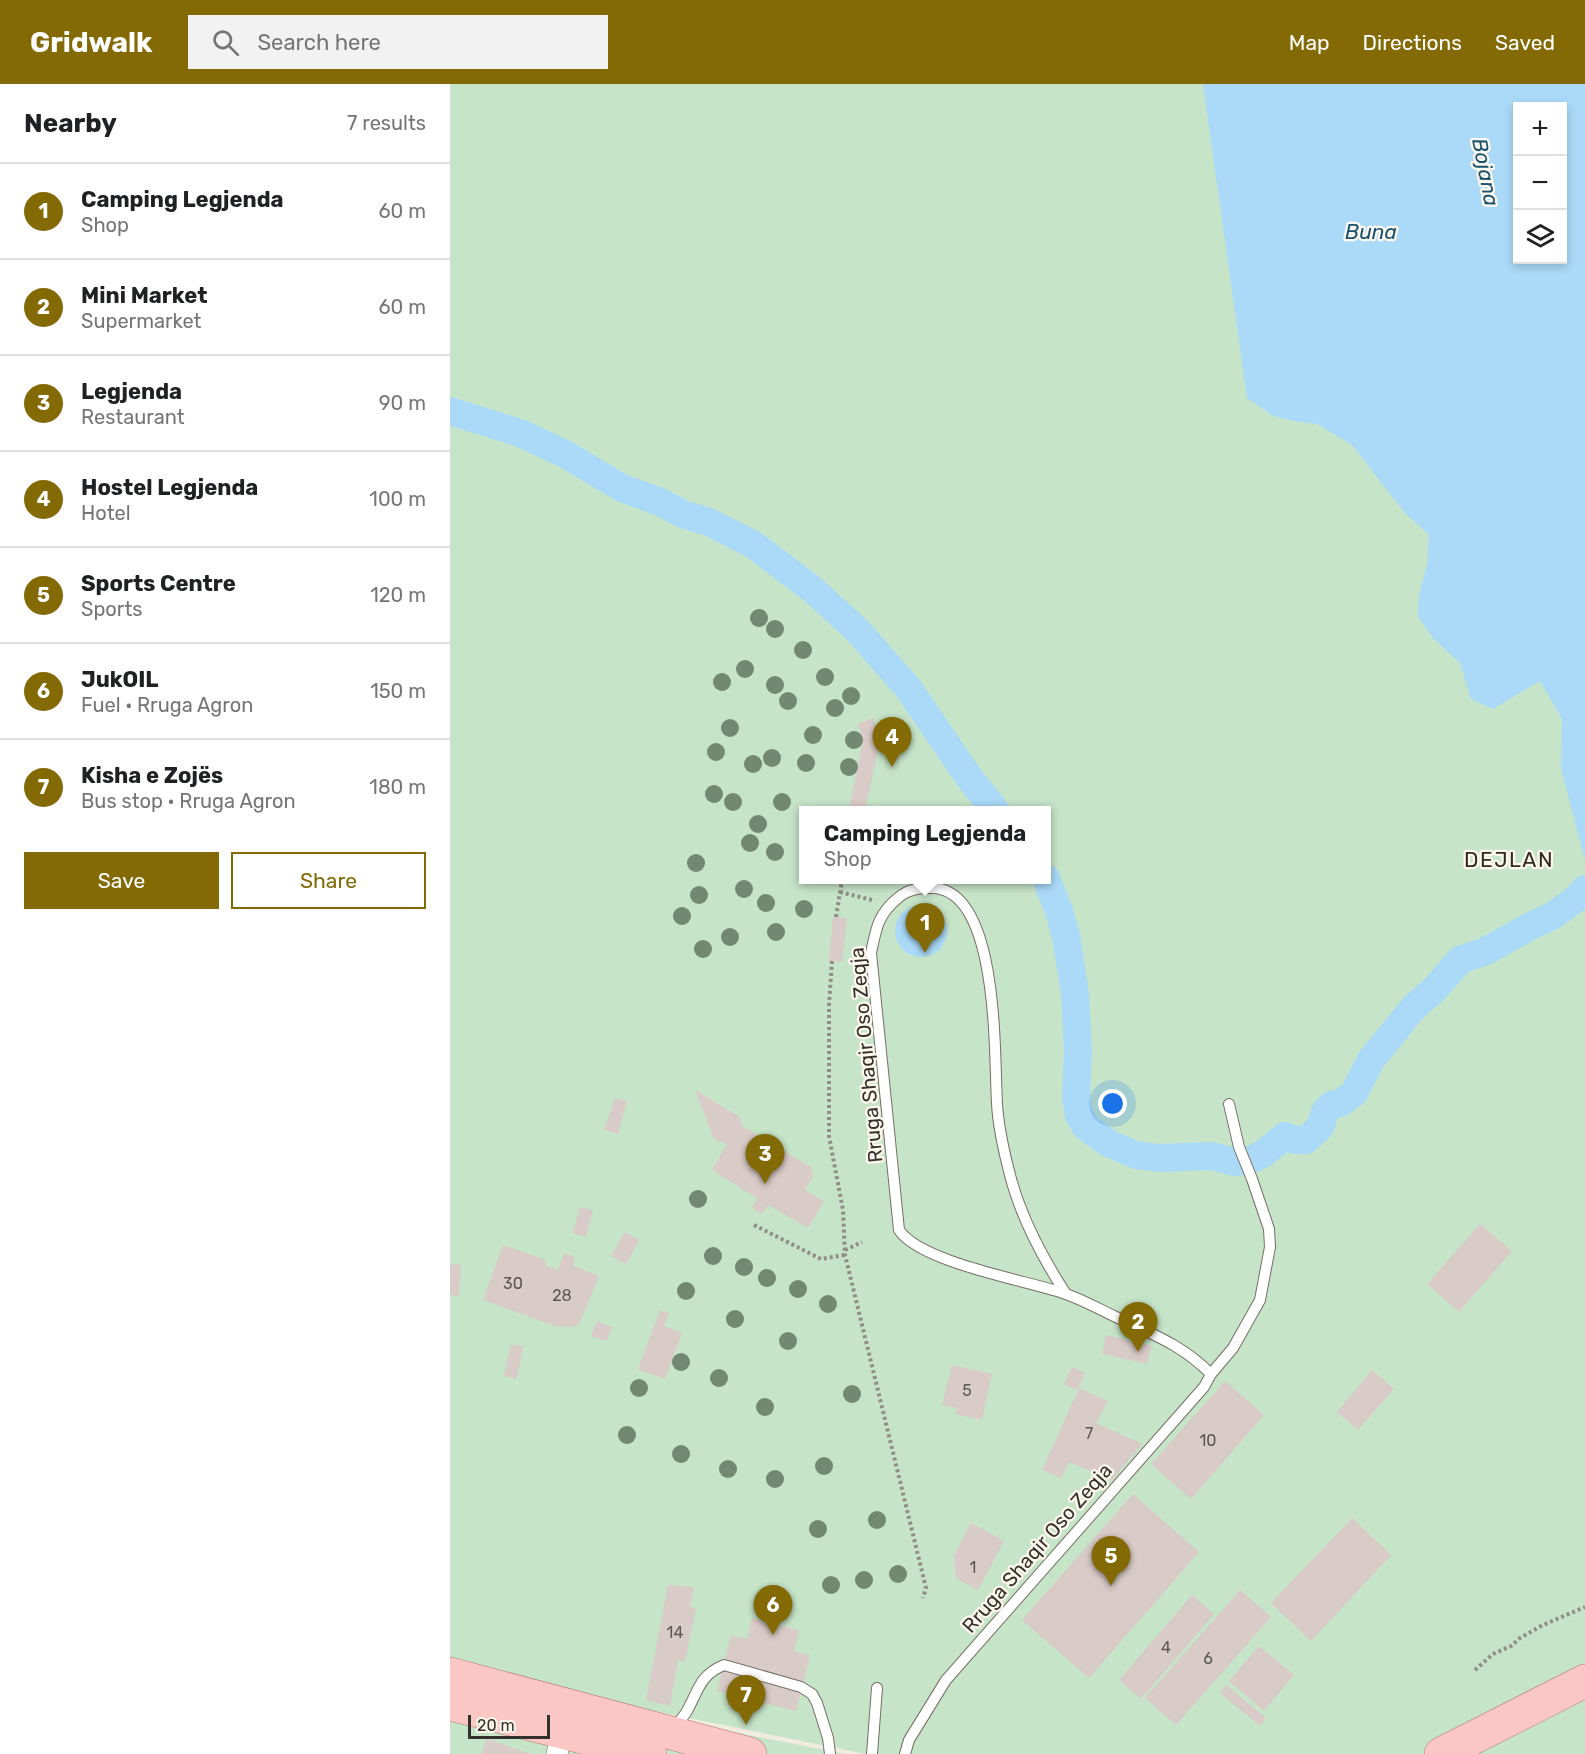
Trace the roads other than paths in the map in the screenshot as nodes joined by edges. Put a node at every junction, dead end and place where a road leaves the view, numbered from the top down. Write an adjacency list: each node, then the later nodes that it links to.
1 (1228, 1104): 3 (lane, Rruga Shaqir Oso Zeqja)
2 (1066, 1294): 2 (lane, Rruga Shaqir Oso Zeqja); 3 (lane, Rruga Shaqir Oso Zeqja)
3 (1211, 1374): 14 (lane, Rruga Shaqir Oso Zeqja)
4 (450, 1674): 8 (main road)
5 (1585, 1681): 15 (main road)
6 (877, 1688): 13 (lane)
7 (450, 1704): 8 (main road)
8 (562, 1731): 9 (main road)
9 (603, 1738): 10 (main road)
10 (660, 1744): 11 (main road); 12 (lane)
11 (750, 1754)
12 (830, 1754)
13 (872, 1754)
14 (905, 1754)
15 (1441, 1754)

